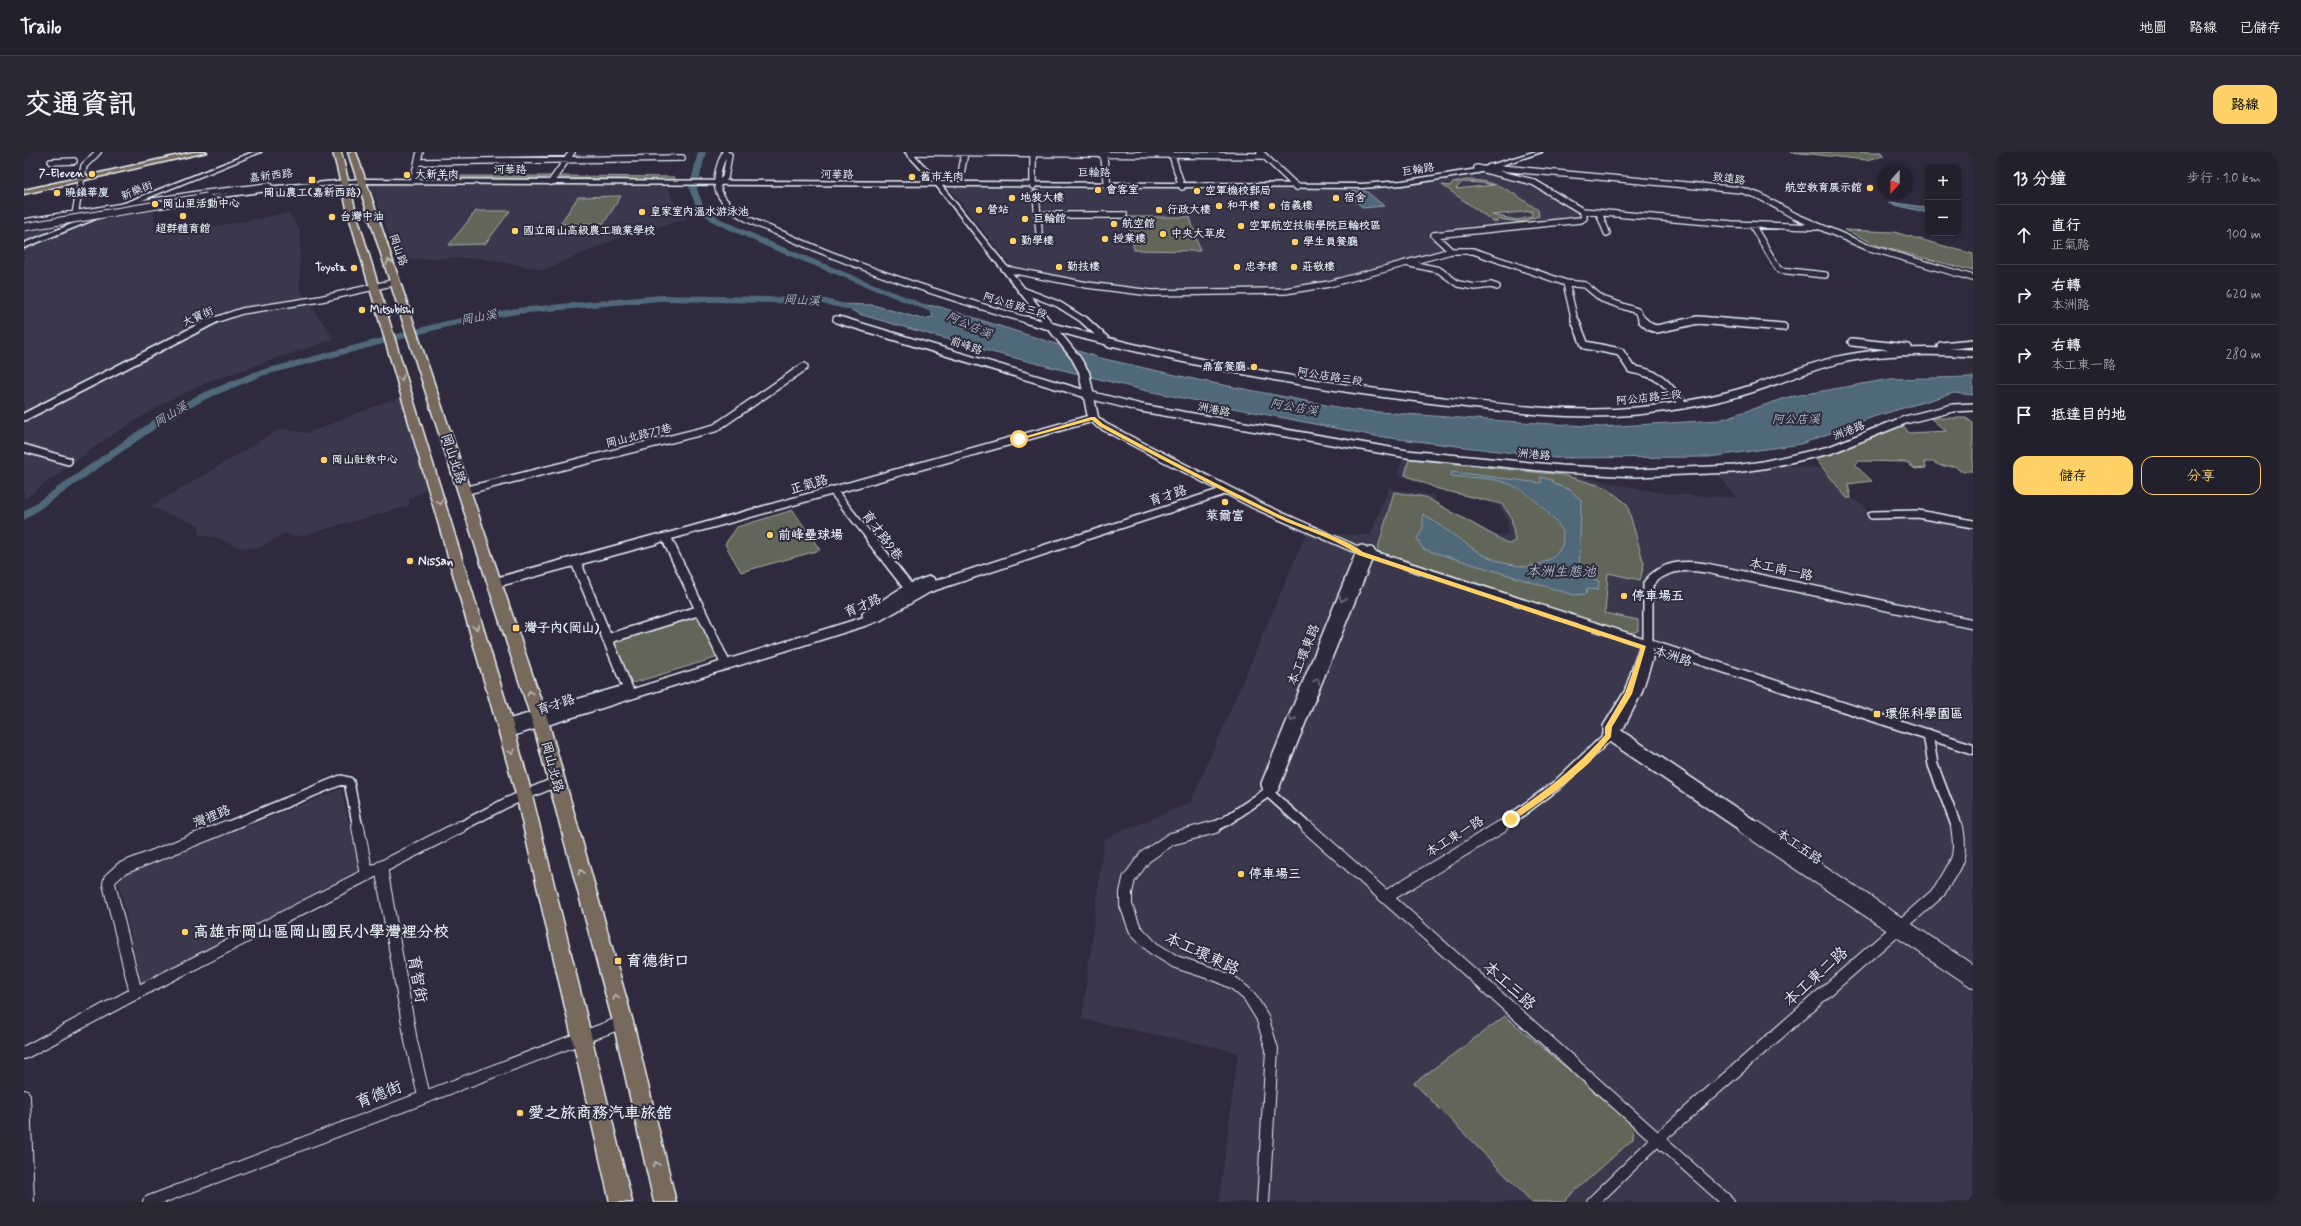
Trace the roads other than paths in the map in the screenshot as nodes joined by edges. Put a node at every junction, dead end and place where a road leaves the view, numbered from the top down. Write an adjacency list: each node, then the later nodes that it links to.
1 (98, 152): 27 (street)
2 (203, 152): 27 (main road)
3 (258, 152): 43 (street, 新樂街)
4 (337, 152): 30 (main road)
5 (352, 152): 28 (main road, 岡山路)
6 (420, 152): 23 (street)
7 (572, 152): 19 (street)
8 (725, 152): 20 (street)
9 (731, 152): 21 (street)
10 (909, 152): 12 (street); 33 (main road)
11 (1539, 152): 24 (street, 巨輪路)
12 (965, 153): 13 (street); 26 (street)
13 (1033, 153): 14 (street); 34 (street)
14 (1103, 153): 15 (street); 35 (street)
15 (1171, 154): 16 (street); 36 (street)
16 (1262, 154): 38 (street)
17 (682, 158): 19 (street)
18 (74, 161): 22 (street)
19 (566, 161): 23 (street); 31 (street)
20 (721, 161): 21 (street); 32 (street)
21 (727, 161): 32 (street)
22 (51, 162)
23 (419, 162): 29 (street)
24 (1490, 167): 25 (street, 巨輪路); 52 (street, 致遠路)
25 (1480, 169): 38 (street, 巨輪路); 45 (street)
26 (961, 174)
27 (82, 178): 40 (main road); 46 (street)
28 (361, 180): 29 (street, 河華路); 30 (street, 河華路); 61 (main road, 岡山路, one-way to 28)
29 (413, 180): 31 (street, 河華路)
30 (344, 181): 37 (street, 嘉新西路); 39 (street, 嘉新西路); 63 (main road)
31 (551, 181): 32 (street, 河華路)
32 (716, 182): 33 (street, 河華路); 67 (street, 阿公店路三段)
33 (937, 184): 34 (street, 巨輪路); 58 (main road)
34 (1033, 184): 35 (street, 巨輪路)
35 (1107, 185): 36 (street, 巨輪路)
36 (1181, 185): 38 (street, 巨輪路)
37 (269, 186): 42 (street); 51 (street, 嘉新西路, bridge)
38 (1297, 186)
39 (276, 188): 42 (street); 51 (street, 嘉新西路, bridge)
40 (24, 192)
41 (1036, 194): 47 (street)
42 (179, 200): 43 (street); 49 (street)
43 (127, 206): 46 (street); 49 (street, 新樂街)
44 (1583, 213): 56 (street)
45 (1599, 213): 50 (street); 54 (street)
46 (75, 214): 51 (street)
47 (1038, 214): 48 (street); 53 (street)
48 (1124, 215)
49 (102, 216): 51 (street); 55 (street, 新樂街)
50 (1752, 225): 52 (street); 59 (street)
51 (24, 226)
52 (1821, 228): 60 (street, 致遠路)
53 (1039, 232)
54 (1607, 233)
55 (24, 246)
56 (1451, 251): 57 (street); 62 (street)
57 (1403, 262): 58 (street); 64 (street)
58 (1005, 270): 65 (main road)
59 (1825, 275)
60 (1973, 278)
61 (396, 282): 63 (street, 大寶街); 69 (main road, 岡山路)
62 (1566, 283): 68 (street); 76 (street)
63 (374, 286): 78 (street, 大寶街); 99 (main road, 岡山北路, one-way to 99)
64 (1497, 287)
65 (1022, 290): 67 (main road); 72 (street)
66 (836, 319): 75 (street, 前峰路)
67 (1050, 327): 72 (street, 阿公店路三段); 75 (main road)
68 (1783, 327)
69 (413, 333): 82 (main road, 岡山北路)
70 (1852, 342): 71 (street)
71 (1973, 343)
72 (1110, 344): 76 (street, 阿公店路三段)
73 (1973, 353): 76 (street, 阿公店路三段)
74 (804, 367): 82 (street, 岡山北路77巷)
75 (1088, 391): 77 (street, 洲港路); 79 (main road)
76 (1684, 405)
77 (1973, 407)
78 (24, 416)
79 (1093, 418): 83 (main road, 本洲路); 84 (street, 正氣路)
80 (24, 448): 81 (street)
81 (68, 462)
82 (464, 490): 90 (main road, 岡山北路)
83 (1223, 490): 88 (main road, 本洲路); 91 (street, 育才路)
84 (833, 491): 87 (street, 正氣路); 91 (street, 育才路9巷)
85 (1872, 516): 86 (street)
86 (1973, 524)
87 (666, 537): 89 (street, 正氣路); 92 (street)
88 (1362, 552): 95 (main road, 本洲路); 105 (street, 本工環東路)
89 (576, 562): 90 (street, 正氣路); 94 (street)
90 (494, 583): 98 (main road, 岡山北路, one-way to 90)
91 (911, 592): 96 (street, 育才路)
92 (701, 610): 94 (street); 96 (street)
93 (1973, 624): 95 (street, 本工南一路)
94 (607, 639): 97 (street)
95 (1648, 647): 100 (street, 本工東一路); 101 (main road, 本洲路)
96 (725, 662): 97 (street, 育才路)
97 (629, 692): 98 (street, 育才路)
98 (539, 720): 99 (street, 育才路); 104 (main road, 岡山北路)
99 (506, 729): 106 (main road, 岡山北路, one-way to 106)
100 (1611, 731): 109 (street, 本工東一路); 110 (street, 本工五路)
101 (1928, 737): 102 (main road, 本洲路); 103 (main road, 本洲路); 110 (street, 本工東二路)
102 (1973, 749)
103 (1973, 754)
104 (556, 782): 106 (street); 114 (main road, 岡山北路, one-way to 104)
105 (1269, 793): 109 (street, 本工三路); 124 (street, 本工環東路)
106 (524, 795): 107 (street); 115 (main road, 岡山北路)
107 (381, 867): 108 (street); 118 (street, 育智街)
108 (367, 875): 113 (street); 113 (street, 灣裡路)
109 (1386, 897): 119 (street, 本工三路)
110 (1898, 926): 111 (street, 本工五路); 112 (street, 本工五路); 119 (street, 本工東二路)
111 (1973, 972)
112 (1973, 981)
113 (136, 993): 116 (street)
114 (622, 1022): 115 (street, 育德街); 123 (main road, 岡山北路, one-way to 114)
115 (581, 1037): 118 (street, 育德街); 122 (main road, 岡山北路)
116 (25, 1053)
117 (24, 1096): 120 (street)
118 (424, 1096): 121 (street, 育德街)
119 (1658, 1140): 125 (street, 本工東二路); 126 (street, 本工三路)
120 (28, 1202)
121 (149, 1202)
122 (621, 1202)
123 (666, 1202)
124 (1263, 1202)
125 (1592, 1202)
126 (1728, 1202)

